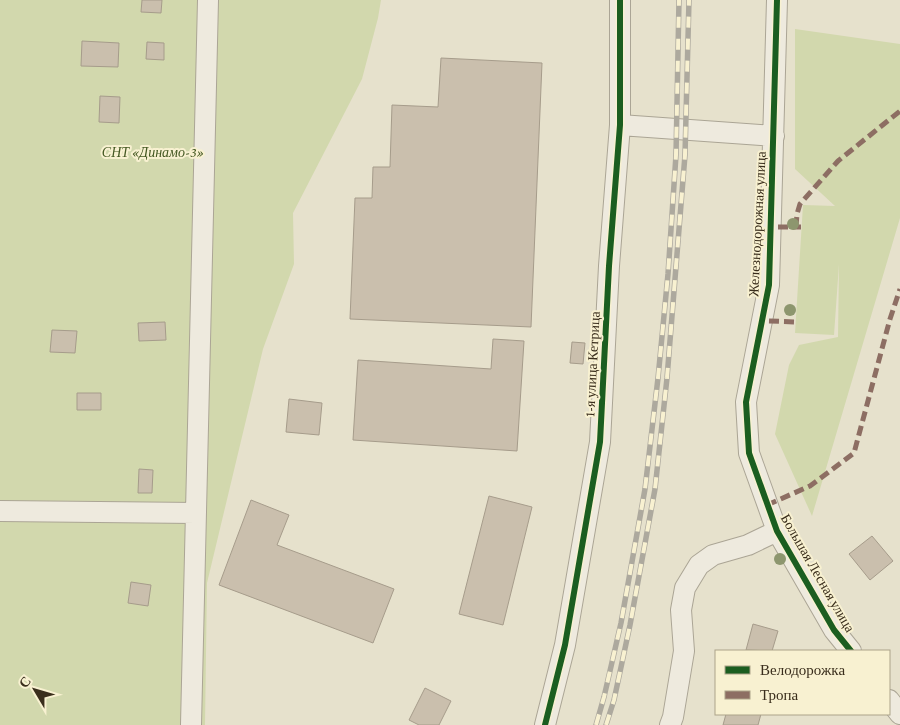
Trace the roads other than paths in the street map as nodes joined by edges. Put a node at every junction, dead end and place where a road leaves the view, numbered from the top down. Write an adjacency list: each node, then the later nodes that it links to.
1 (208, 0): 8 (street)
2 (620, 0): 4 (street, 1-я улица Кетрица)
3 (777, 0): 5 (street, Железнодорожная улица)
4 (620, 126): 5 (street); 14 (street, 1-я улица Кетрица)
5 (774, 136): 6 (street, Железнодорожная улица)
6 (767, 505): 9 (street, Большая Лесная улица)
7 (0, 511): 8 (street)
8 (196, 513): 13 (street)
9 (777, 531): 10 (street, Большая Лесная улица); 15 (street)
10 (849, 650)
11 (890, 701): 12 (street)
12 (900, 714)
13 (191, 725)
14 (545, 725)
15 (670, 725)

